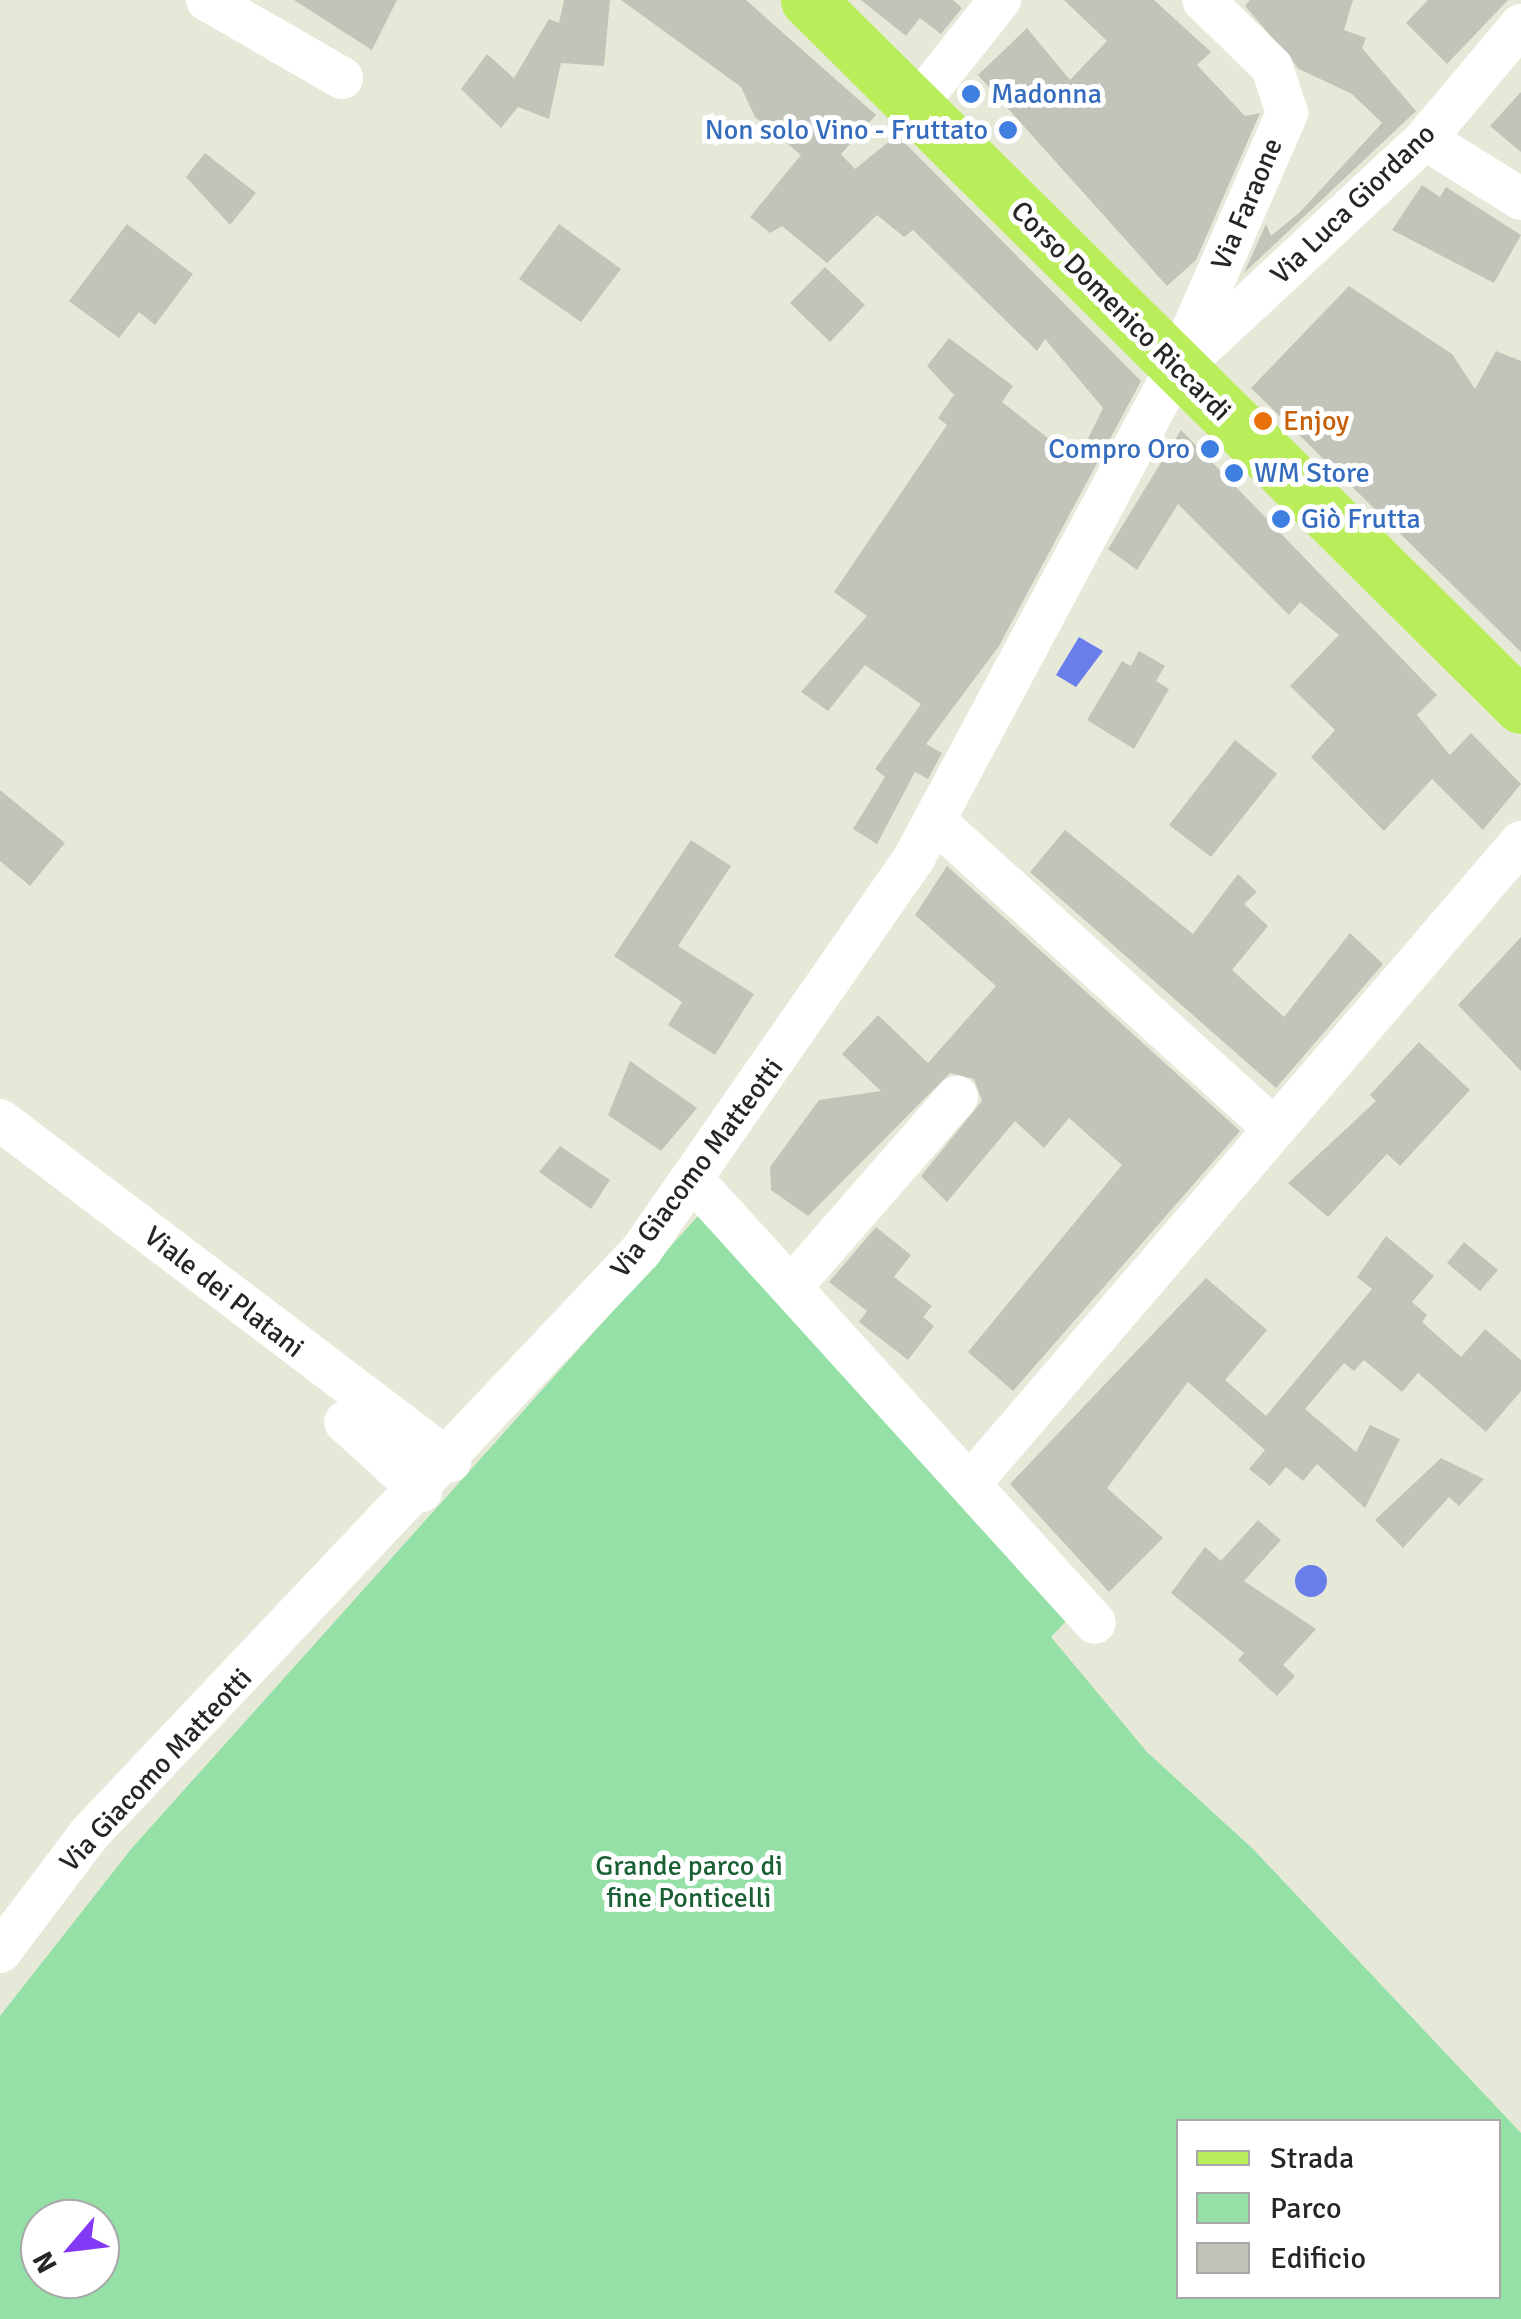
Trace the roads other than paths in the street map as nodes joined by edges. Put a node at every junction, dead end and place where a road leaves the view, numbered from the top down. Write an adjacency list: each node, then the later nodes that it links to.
1 (207, 0): 6 (street)
2 (808, 0): 7 (main road, Corso Domenico Riccardi)
3 (1000, 0): 7 (street)
4 (1203, 0): 10 (street, Via Faraone)
5 (1521, 25): 8 (street, Via Luca Giordano)
6 (342, 78)
7 (918, 103): 10 (main road, Corso Domenico Riccardi)
8 (1425, 139): 9 (street); 10 (street, Via Luca Giordano)
9 (1521, 199)
10 (1174, 372): 11 (main road, Corso Domenico Riccardi); 12 (street, Via Giacomo Matteotti)
11 (1521, 706)
12 (935, 821): 16 (street); 18 (street, Via Giacomo Matteotti)
13 (1521, 842): 16 (street)
14 (957, 1097): 19 (street)
15 (0, 1120): 20 (street, Viale dei Platani)
16 (1273, 1127): 21 (street)
17 (0, 1156): 20 (street, Viale dei Platani)
18 (694, 1182): 19 (street); 20 (street, Via Giacomo Matteotti)
19 (792, 1286): 21 (street)
20 (436, 1476): 23 (street, Via Giacomo Matteotti)
21 (973, 1480): 22 (street)
22 (1094, 1623)
23 (0, 1952)

